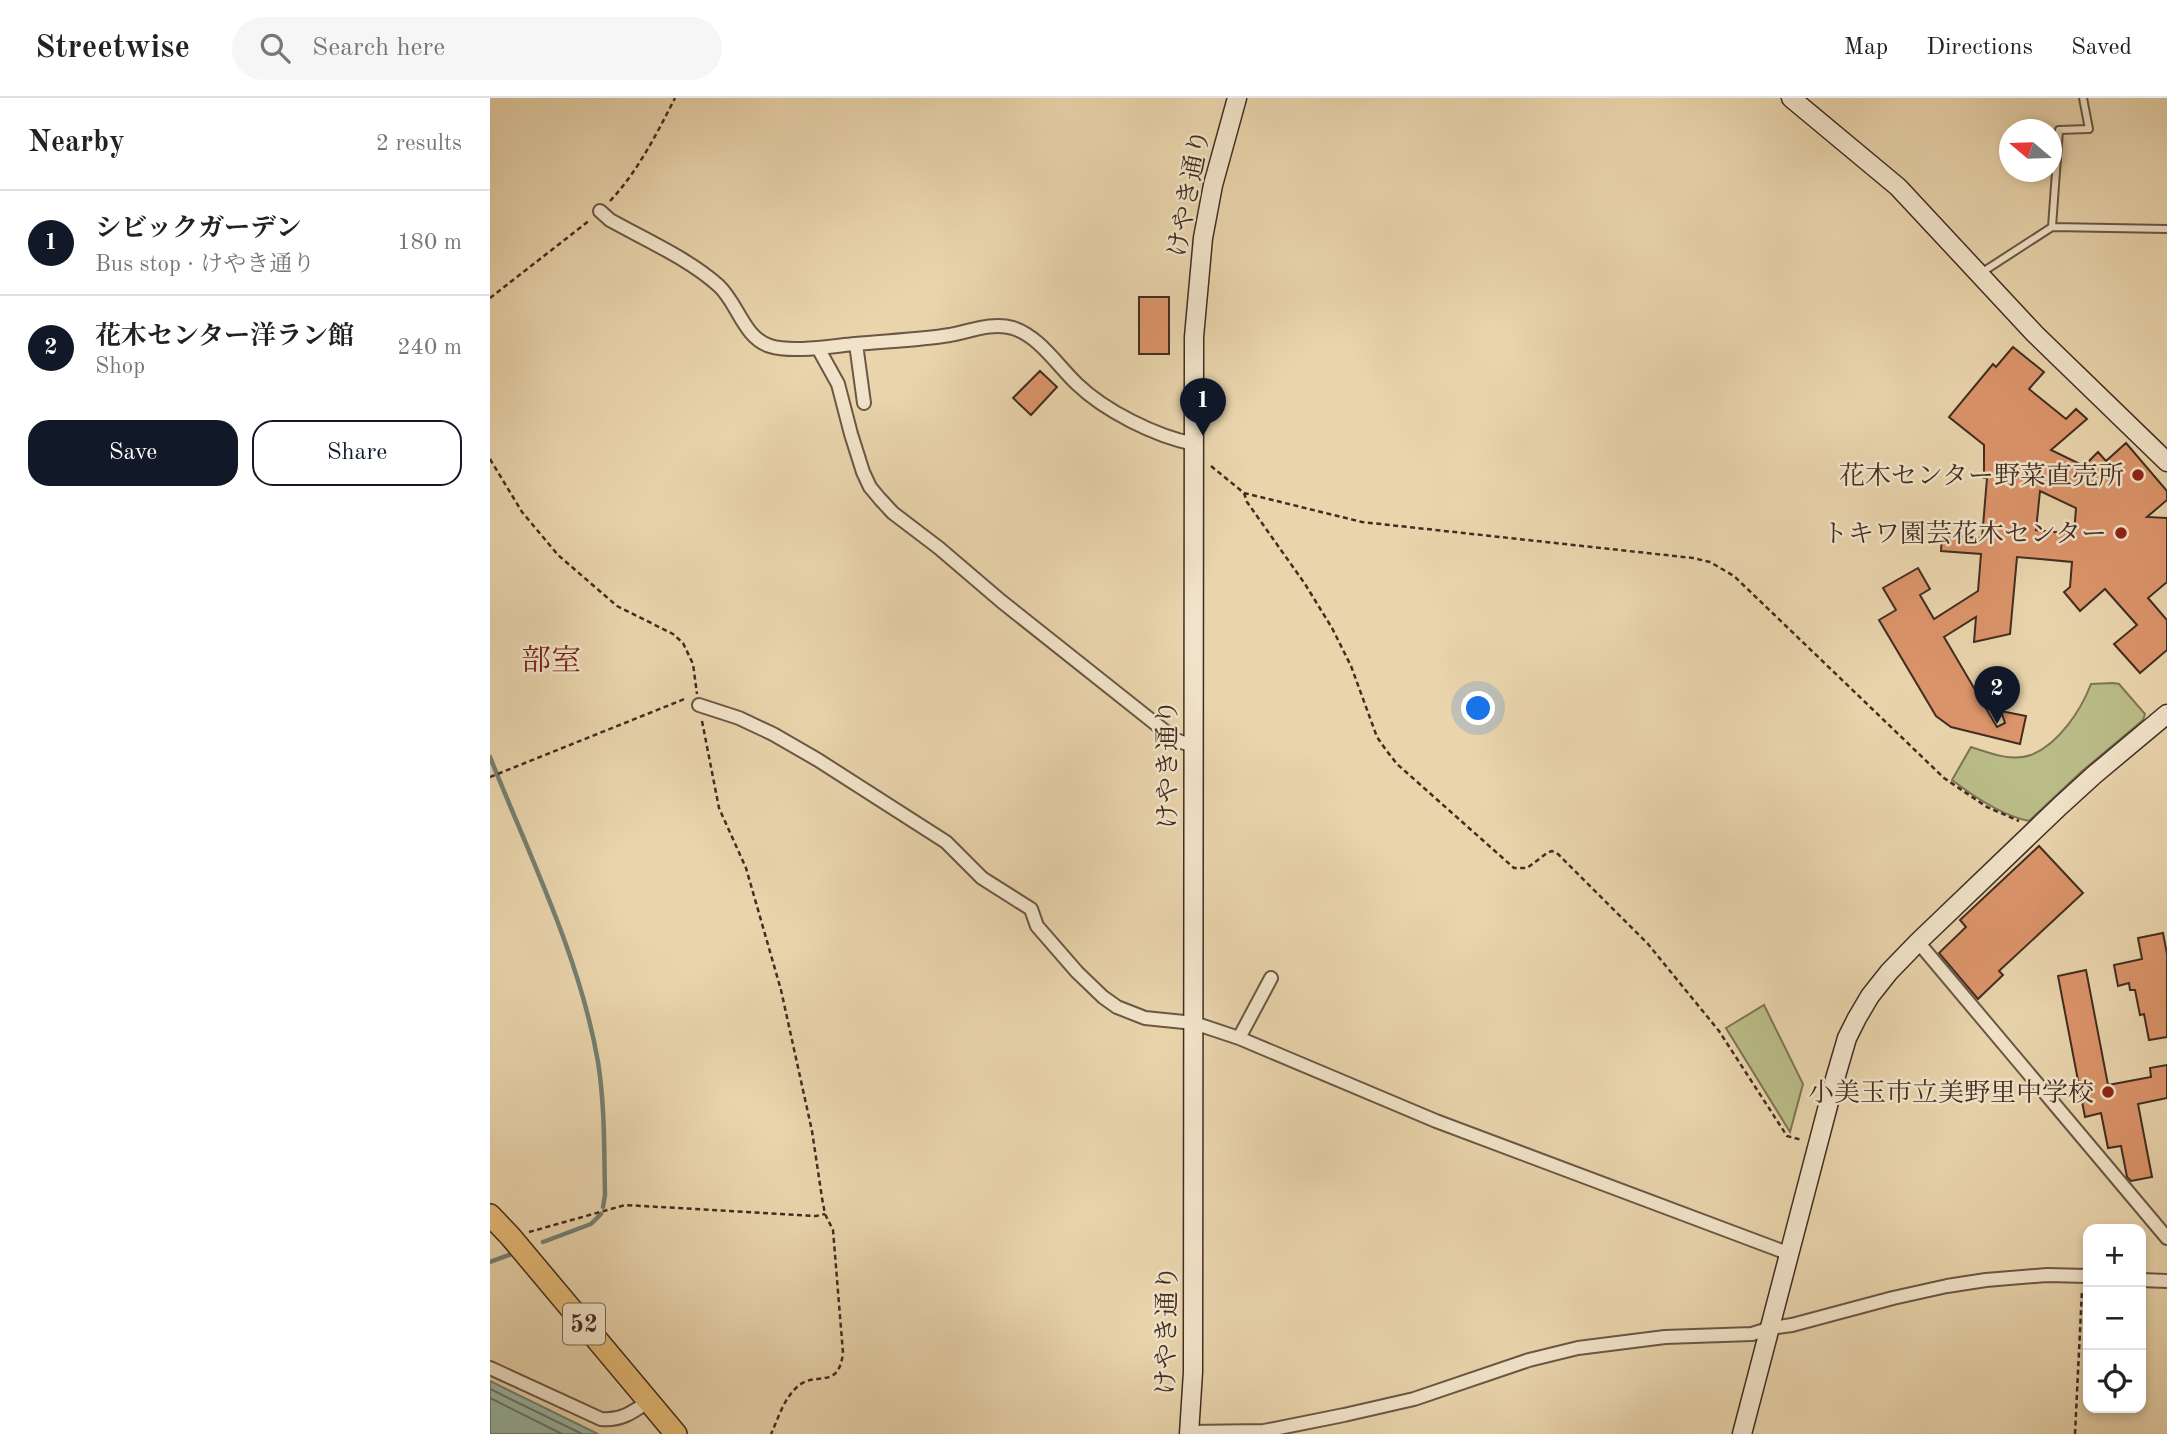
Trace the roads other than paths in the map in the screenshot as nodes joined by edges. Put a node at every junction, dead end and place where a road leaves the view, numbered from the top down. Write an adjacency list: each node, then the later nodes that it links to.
1 (1237, 98): 11 (street, けやき通り)
2 (1791, 98): 7 (street)
3 (2082, 98): 5 (lane)
4 (600, 211): 9 (street)
5 (2052, 227): 6 (lane); 7 (lane)
6 (2167, 229)
7 (1979, 274): 12 (street)
8 (856, 344): 9 (street); 10 (street); 11 (street)
9 (818, 348): 15 (street)
10 (864, 403)
11 (1194, 452): 15 (street, けやき通り)
12 (2167, 462)
13 (699, 705): 18 (street)
14 (2167, 714): 16 (street)
15 (1193, 746): 18 (street, けやき通り)
16 (1918, 942): 21 (street); 22 (street)
17 (1271, 978): 19 (street)
18 (1194, 1023): 19 (street); 29 (street, けやき通り)
19 (1239, 1038): 22 (street)
20 (490, 1215): 28 (main road, 52)
21 (2167, 1238)
22 (1790, 1254): 26 (street)
23 (2083, 1276): 26 (street)
24 (2146, 1280): 25 (street)
25 (2167, 1281)
26 (1771, 1328): 29 (street); 31 (street)
27 (490, 1368): 28 (street)
28 (649, 1401): 30 (main road, 52)
29 (1189, 1433)
30 (676, 1434)
31 (1742, 1434)

